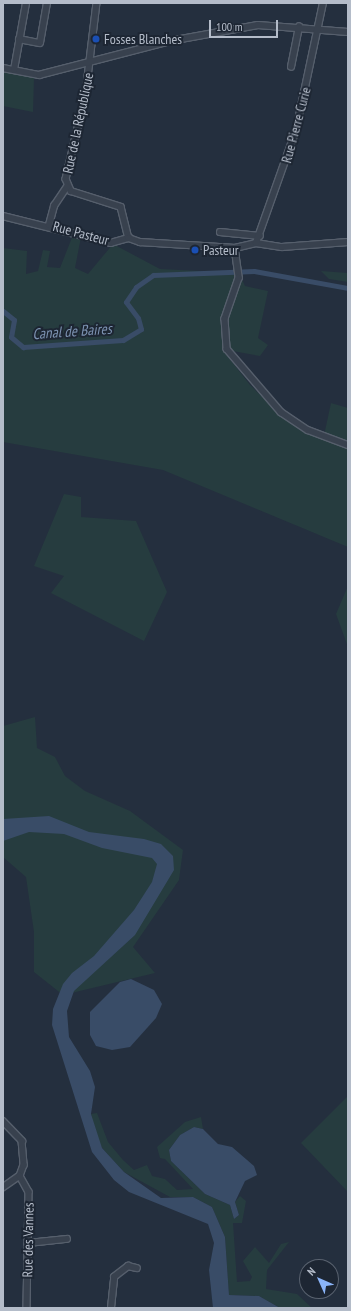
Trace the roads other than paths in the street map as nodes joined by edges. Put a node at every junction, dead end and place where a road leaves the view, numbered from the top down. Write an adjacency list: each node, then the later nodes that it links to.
1 (26, 3): 8 (street)
2 (47, 3): 8 (street)
3 (97, 3): 9 (street, Rue de la République)
4 (323, 3): 6 (street, Rue Pierre Curie)
5 (300, 27): 6 (street); 9 (street); 10 (street)
6 (319, 27): 7 (street); 17 (street, Rue Pierre Curie)
7 (348, 32)
8 (20, 39): 12 (street)
9 (90, 64): 12 (street); 13 (street, Rue de la République)
10 (291, 67)
11 (3, 68): 12 (street)
12 (14, 70)
13 (68, 187): 15 (street); 18 (street, Rue de la République)
14 (3, 216): 15 (street, Rue Pasteur)
15 (49, 225): 18 (street, Rue Pasteur)
16 (220, 232): 17 (street)
17 (260, 236): 20 (street, Rue Pierre Curie)
18 (129, 238): 21 (street, Rue Pasteur)
19 (348, 242): 20 (street, Rue Pasteur)
20 (256, 243): 21 (street, Rue Pasteur)
21 (235, 248): 22 (street)
22 (348, 445)
23 (3, 1121): 24 (street)
24 (20, 1176): 25 (street); 27 (street, Rue des Vannes)
25 (3, 1188)
26 (67, 1239): 27 (street)
27 (28, 1243): 29 (street, Rue des Vannes)
28 (137, 1268): 30 (street)
29 (27, 1308)
30 (111, 1308)

